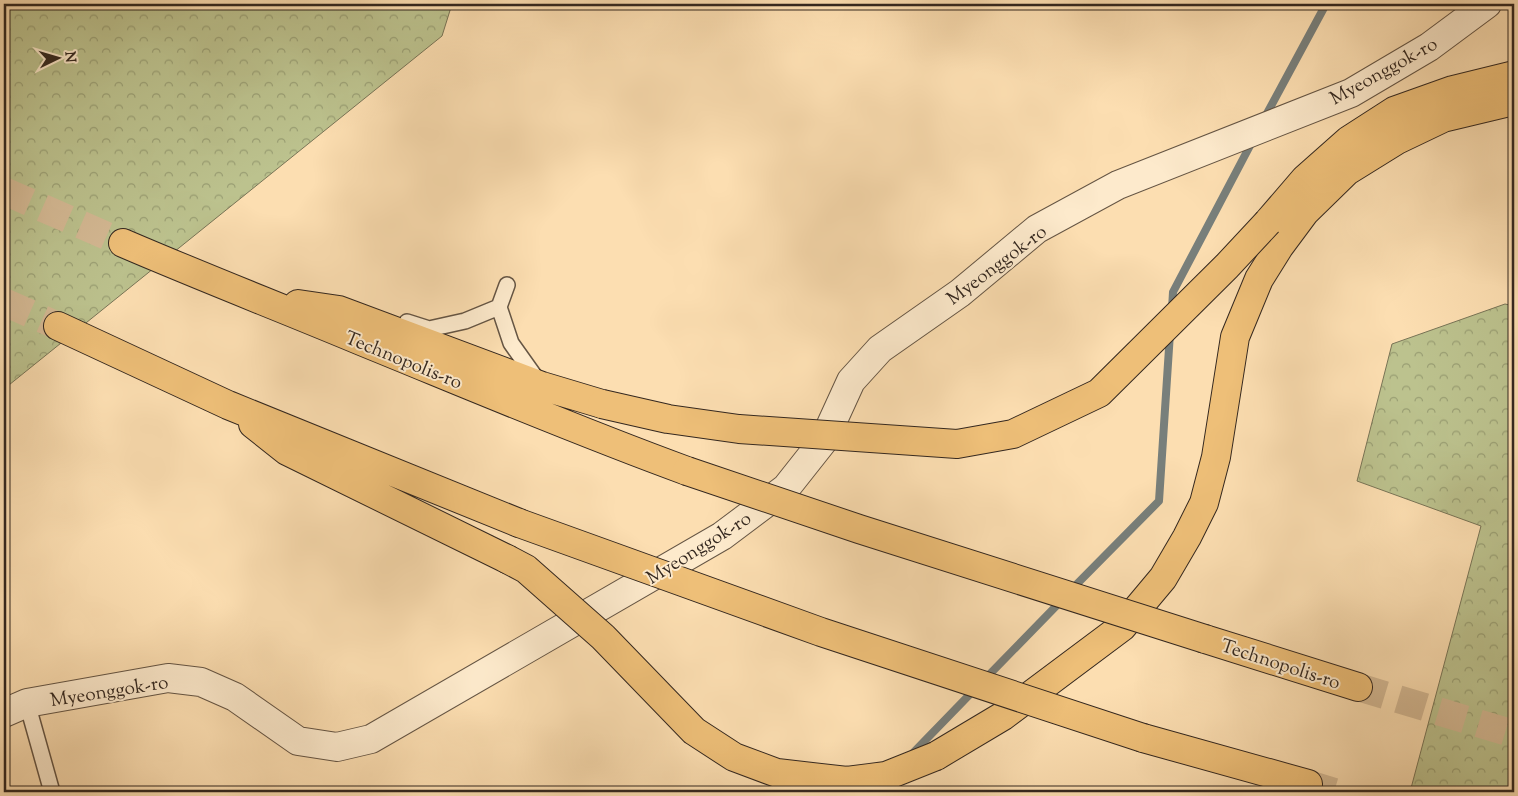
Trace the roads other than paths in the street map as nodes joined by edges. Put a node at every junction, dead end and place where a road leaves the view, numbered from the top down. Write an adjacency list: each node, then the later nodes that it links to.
1 (1487, 4): 13 (street, Myeonggok-ro)
2 (1514, 75): 10 (highway, bridge)
3 (1514, 100): 11 (highway, bridge)
4 (123, 244): 6 (highway, Technopolis-ro)
5 (507, 285): 7 (lane)
6 (258, 298): 8 (highway); 12 (highway, Technopolis-ro, bridge)
7 (499, 307): 8 (lane); 10 (lane)
8 (339, 310): 10 (highway)
9 (58, 326): 11 (highway)
10 (542, 386)
11 (228, 405): 14 (highway, bridge)
12 (1358, 687)
13 (15, 708): 15 (lane)
14 (1308, 784)
15 (52, 792)

